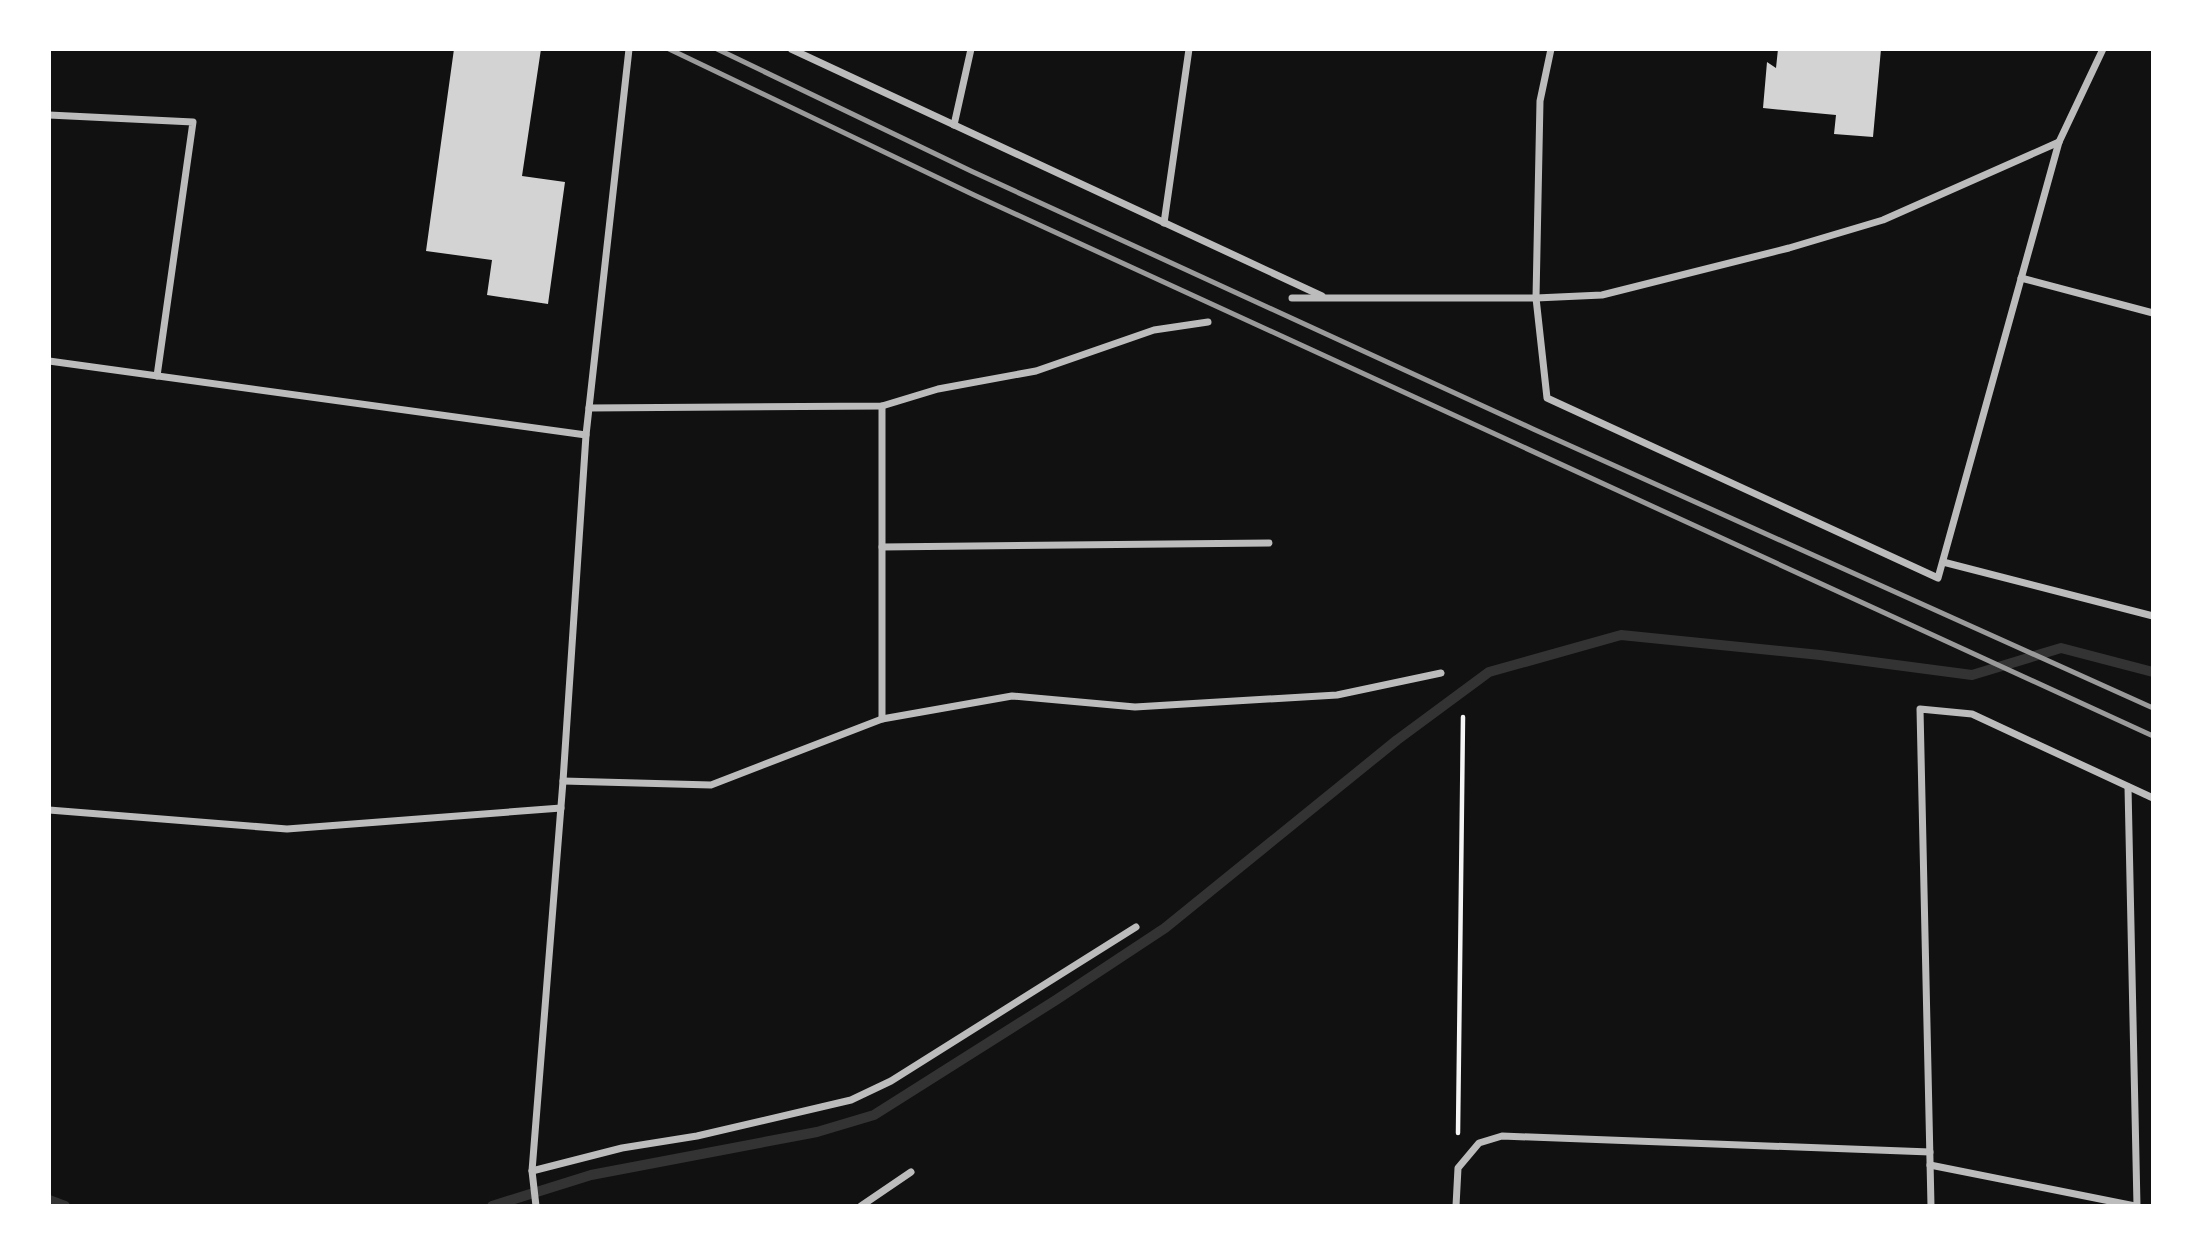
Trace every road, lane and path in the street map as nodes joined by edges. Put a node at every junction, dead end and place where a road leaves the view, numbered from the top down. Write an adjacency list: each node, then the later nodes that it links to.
1 (629, 49): 20 (street)
2 (791, 49): 8 (street)
3 (971, 49): 8 (street)
4 (1189, 49): 10 (street)
5 (1551, 49): 14 (street)
6 (2103, 49): 9 (street)
7 (49, 115): 18 (street)
8 (954, 125): 10 (street)
9 (2059, 142): 11 (street); 14 (street)
10 (1164, 223): 13 (street)
11 (2021, 278): 15 (street); 24 (street)
12 (1292, 298): 13 (street)
13 (1325, 298): 14 (street)
14 (1536, 299): 24 (street)
15 (2153, 313)
16 (1208, 322): 19 (street)
17 (49, 361): 18 (street)
18 (157, 376): 21 (street)
19 (882, 406): 20 (street); 23 (street)
20 (589, 408): 21 (street)
21 (586, 435): 29 (street)
22 (1269, 542): 23 (street)
23 (882, 547): 28 (street)
24 (1943, 562): 25 (street)
25 (2153, 616)
26 (1441, 673): 28 (street)
27 (1463, 717): 37 (path)
28 (882, 719): 29 (street)
29 (563, 780): 32 (street)
30 (2128, 786): 31 (street); 35 (street); 44 (street)
31 (2153, 798)
32 (561, 808): 33 (street); 38 (street)
33 (49, 810)
34 (1136, 927): 38 (street)
35 (1930, 1152): 36 (street); 37 (street)
36 (1930, 1165): 43 (street); 44 (street)
37 (1458, 1168): 42 (street)
38 (532, 1171): 40 (street)
39 (911, 1172): 41 (street)
40 (536, 1206)
41 (861, 1206)
42 (1456, 1206)
43 (1931, 1206)
44 (2136, 1206)

